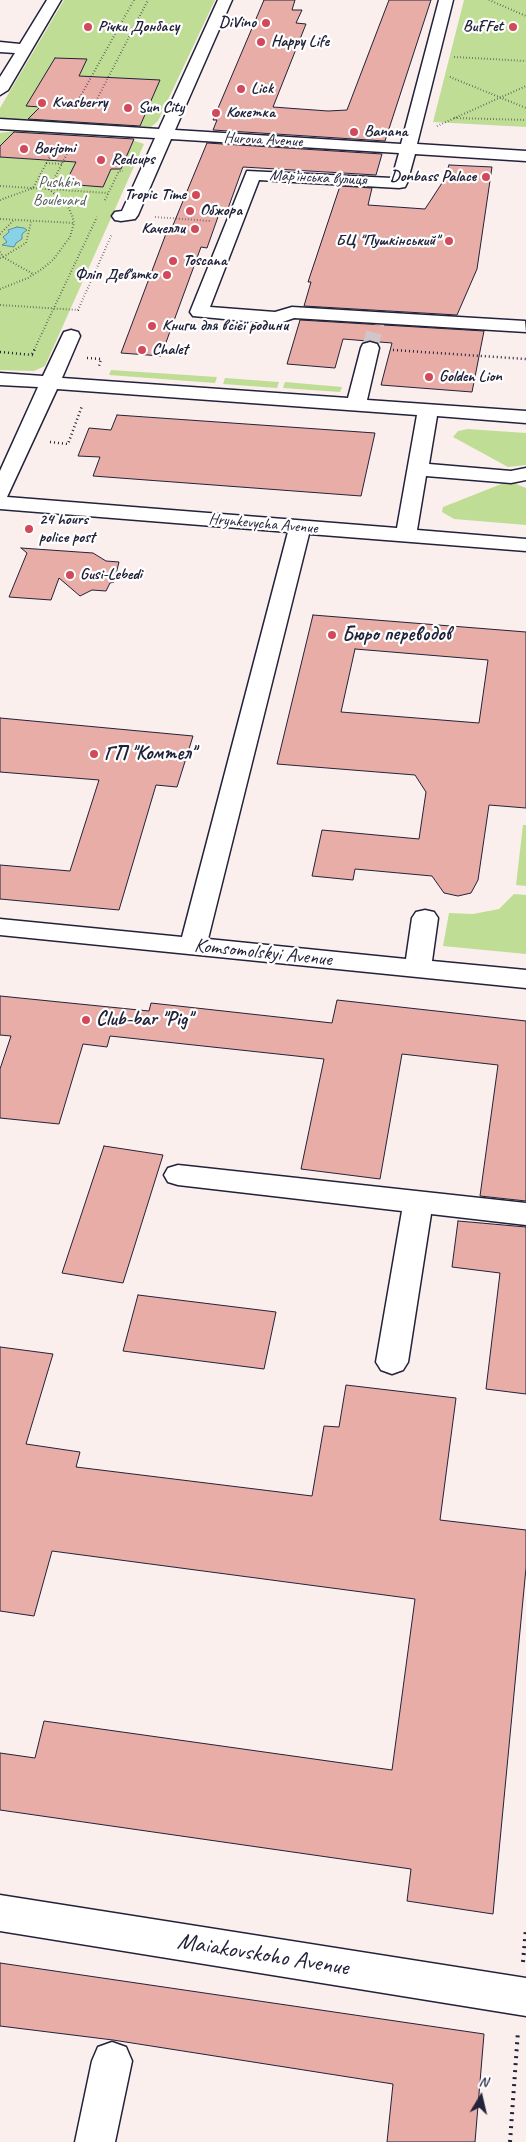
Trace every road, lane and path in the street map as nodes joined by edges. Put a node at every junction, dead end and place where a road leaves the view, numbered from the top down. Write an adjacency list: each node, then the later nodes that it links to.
1 (54, 0): 8 (street)
2 (148, 0): 17 (path)
3 (226, 0): 18 (street)
4 (446, 0): 19 (street, Мар’їнська вулиця)
5 (489, 0): 6 (path)
6 (526, 16)
7 (0, 47): 8 (street)
8 (25, 49): 12 (street)
9 (454, 57): 10 (path)
10 (526, 61)
11 (449, 77): 13 (path)
12 (0, 90)
13 (526, 108)
14 (452, 118): 15 (path)
15 (526, 120)
16 (0, 124): 17 (street, Hurova Avenue)
17 (72, 128): 18 (street, Hurova Avenue); 22 (path)
18 (166, 134): 19 (street, Hurova Avenue); 29 (street)
19 (408, 148): 20 (street, Hurova Avenue); 33 (street, Мар’їнська вулиця)
20 (526, 156)
21 (46, 163): 22 (path)
22 (62, 164): 25 (path)
23 (126, 172): 26 (path)
24 (0, 186): 25 (path)
25 (49, 189): 26 (path); 34 (path)
26 (108, 193): 27 (path)
27 (104, 202)
28 (100, 210): 41 (path)
29 (125, 216): 33 (path); 41 (path)
30 (0, 219): 31 (path)
31 (13, 221): 32 (path); 35 (path)
32 (31, 222): 34 (path); 37 (path)
33 (234, 222): 42 (street, Мар’їнська вулиця)
34 (74, 223): 38 (path)
35 (0, 234)
36 (0, 252): 37 (path)
37 (1, 258): 38 (path)
38 (33, 275): 39 (path)
39 (0, 289)
40 (0, 305): 41 (path)
41 (54, 308): 45 (path)
42 (525, 327)
43 (71, 336): 48 (street)
44 (370, 348): 46 (path); 49 (street)
45 (32, 354)
46 (526, 359)
47 (0, 379): 48 (street)
48 (49, 383): 49 (street); 54 (street)
49 (356, 404): 50 (street)
50 (428, 410): 51 (street); 52 (street)
51 (526, 417)
52 (418, 469): 53 (street); 57 (street)
53 (521, 478)
54 (0, 493)
55 (0, 503): 56 (street, Hrynkevycha Avenue)
56 (300, 527): 57 (street, Hrynkevycha Avenue); 61 (street)
57 (406, 534): 58 (street, Hrynkevycha Avenue)
58 (526, 545)
59 (425, 918): 62 (street)
60 (0, 927): 61 (street, Komsomolskyi Avenue)
61 (193, 946): 62 (street, Komsomolskyi Avenue)
62 (418, 968): 63 (street, Komsomolskyi Avenue)
63 (526, 979)
64 (178, 1175): 65 (street)
65 (418, 1202): 66 (street); 67 (street)
66 (526, 1214)
67 (392, 1362)
68 (0, 1913): 70 (street, Maiakovskoho Avenue)
69 (526, 1928): 70 (path)
70 (523, 1997): 73 (path)
71 (112, 2061): 72 (street)
72 (95, 2142)
73 (510, 2142)

